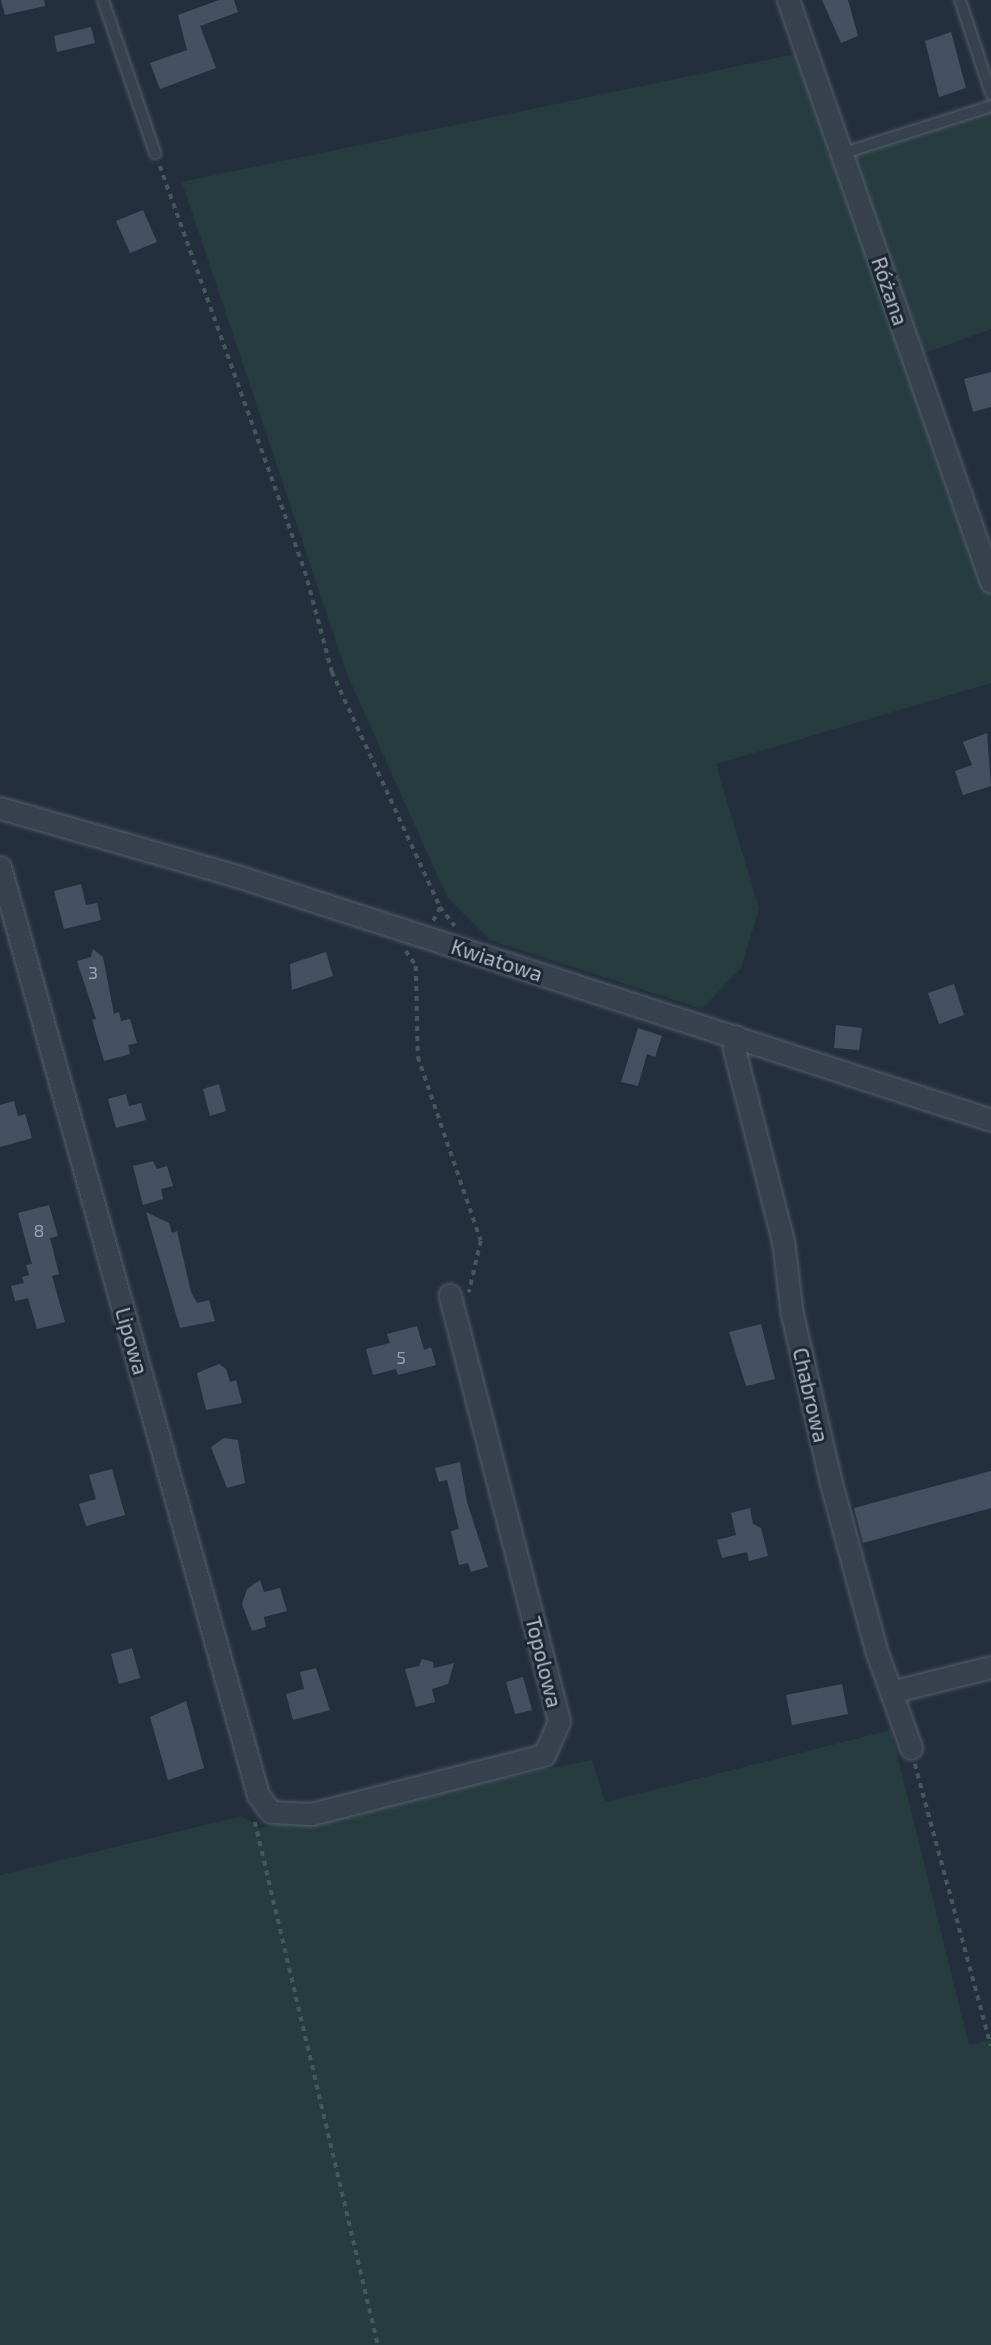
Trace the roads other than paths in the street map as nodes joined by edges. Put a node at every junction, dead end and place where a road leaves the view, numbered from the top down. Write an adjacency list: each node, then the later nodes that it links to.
1 (103, 0): 6 (lane)
2 (788, 0): 7 (street, Różana)
3 (960, 0): 4 (lane)
4 (991, 94)
5 (991, 106): 7 (lane)
6 (155, 153)
7 (844, 153): 8 (street, Różana)
8 (991, 582)
9 (0, 808): 11 (street, Kwiatowa)
10 (0, 867): 17 (street, Lipowa)
11 (735, 1036): 12 (street, Kwiatowa); 15 (street, Chabrowa)
12 (991, 1120)
13 (450, 1295): 17 (street, Topolowa)
14 (991, 1667): 15 (street)
15 (891, 1692): 16 (street, Chabrowa)
16 (911, 1748)
17 (264, 1804)

